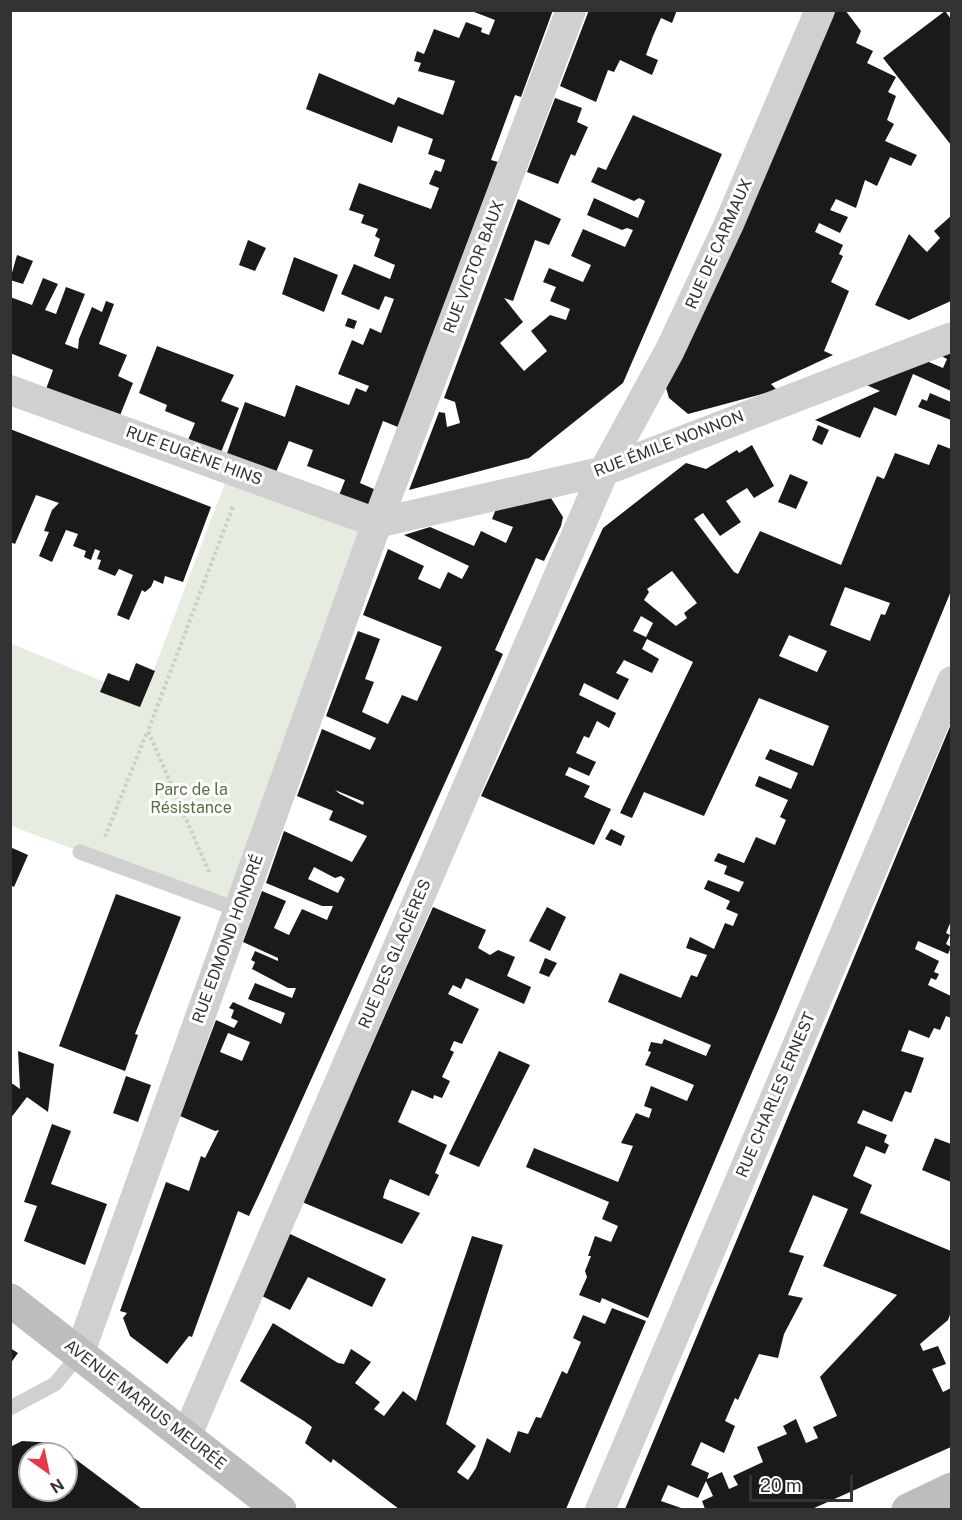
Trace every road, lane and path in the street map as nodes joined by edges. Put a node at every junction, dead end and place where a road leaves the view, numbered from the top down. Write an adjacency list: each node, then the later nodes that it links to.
1 (571, 10): 7 (street, RUE VICTOR BAUX)
2 (820, 10): 5 (street, RUE DE CARMAUX)
3 (951, 337): 5 (street, RUE ÉMILE NONNON)
4 (10, 390): 6 (street, RUE EUGÈNE HINS)
5 (604, 471): 7 (street, RUE ÉMILE NONNON); 16 (street, RUE DES GLACIÈRES)
6 (244, 475): 7 (street, RUE EUGÈNE HINS); 9 (path)
7 (377, 523): 12 (street, RUE EDMOND HONORÉ)
8 (951, 681): 19 (street, RUE CHARLES ERNEST)
9 (147, 731): 11 (path); 12 (path)
10 (80, 852): 11 (lane)
11 (96, 858): 12 (lane)
12 (231, 908): 14 (street, RUE EDMOND HONORÉ)
13 (10, 1300): 14 (main road, AVENUE MARIUS MEURÉE)
14 (79, 1355): 15 (lane); 16 (main road, AVENUE MARIUS MEURÉE)
15 (10, 1408)
16 (186, 1437): 18 (main road, AVENUE MARIUS MEURÉE)
17 (951, 1489): 20 (main road)
18 (280, 1509)
19 (600, 1509)
20 (908, 1509)

